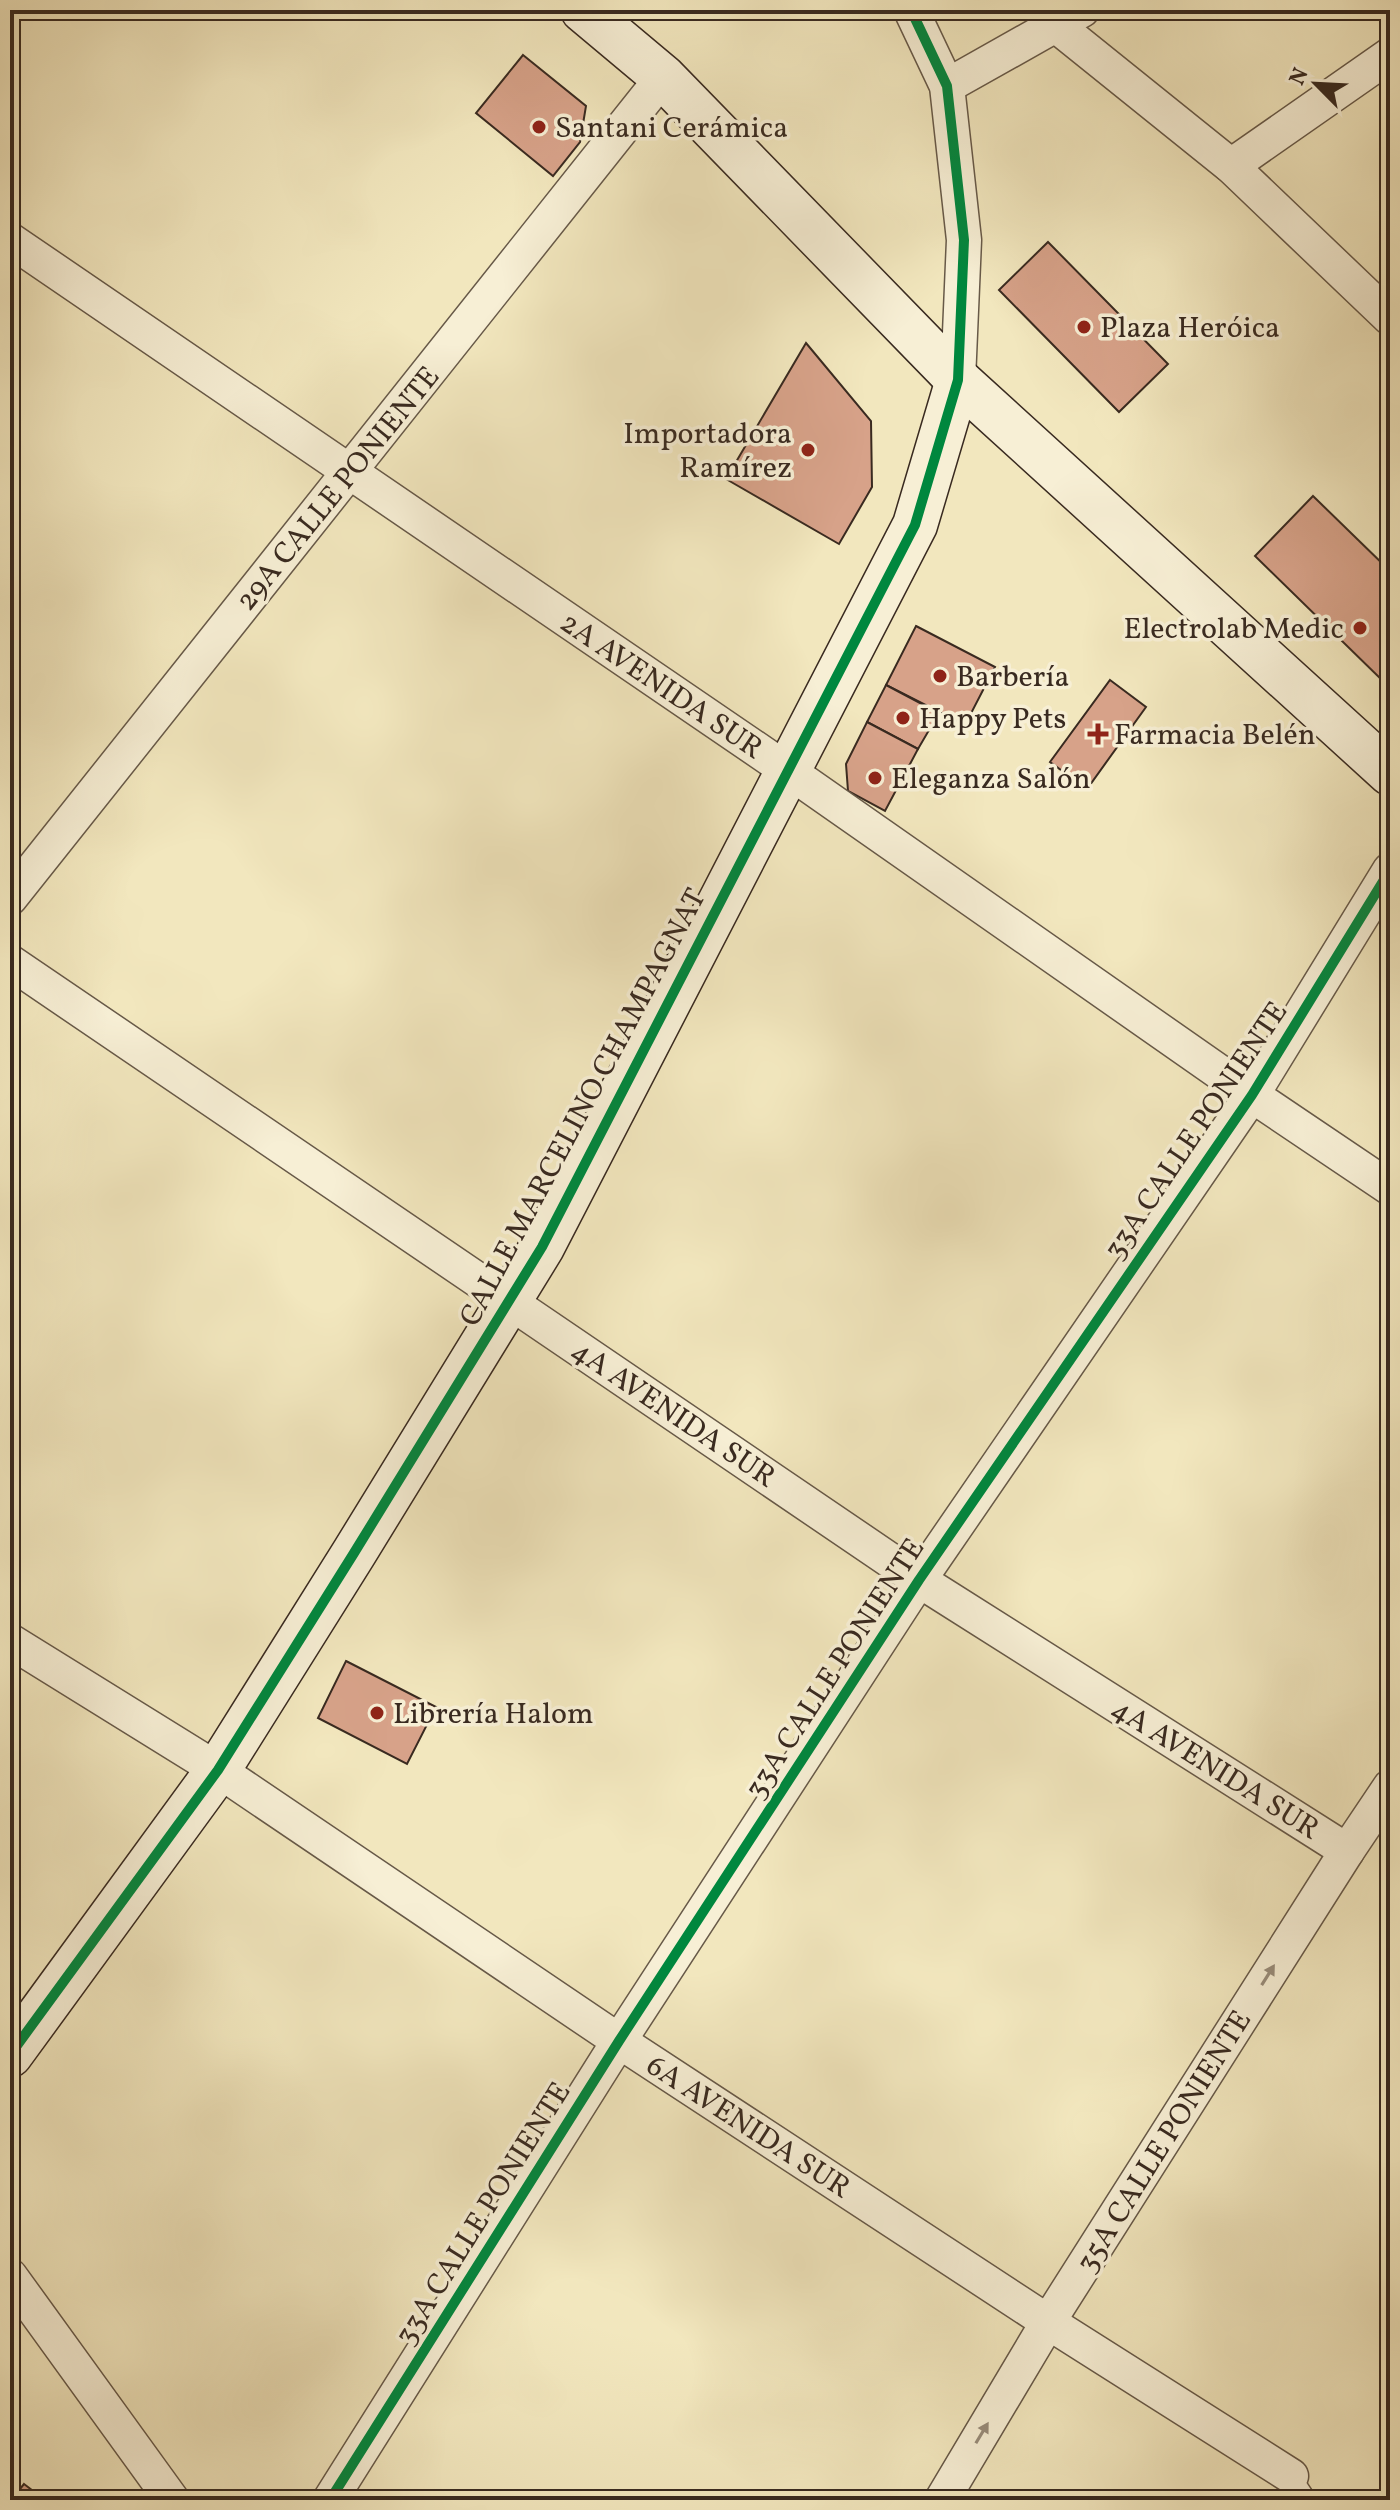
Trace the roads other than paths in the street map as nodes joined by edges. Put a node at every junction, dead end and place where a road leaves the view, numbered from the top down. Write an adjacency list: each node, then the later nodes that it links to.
1 (583, 10): 5 (street)
2 (911, 10): 6 (street)
3 (1069, 18): 6 (street); 7 (street)
4 (1390, 55): 7 (street)
5 (663, 77): 10 (street); 11 (street, 29A CALLE PONIENTE)
6 (947, 86): 10 (street)
7 (1231, 166): 9 (street)
8 (10, 240): 11 (street, 2A AVENIDA SUR)
9 (1390, 318)
10 (958, 380): 12 (street, CALLE MARCELINO CHAMPAGNAT); 13 (street)
11 (349, 472): 12 (street, 2A AVENIDA SUR); 15 (street, 29A CALLE PONIENTE)
12 (787, 770): 17 (street, 2A AVENIDA SUR); 19 (street, CALLE MARCELINO CHAMPAGNAT)
13 (1390, 773)
14 (1390, 870): 17 (street, 33A CALLE PONIENTE)
15 (10, 898)
16 (10, 962): 19 (street, 4A AVENIDA SUR)
17 (1252, 1095): 18 (street, 2A AVENIDA SUR); 20 (street, 33A CALLE PONIENTE)
18 (1390, 1188)
19 (510, 1301): 20 (street, 4A AVENIDA SUR); 22 (street, CALLE MARCELINO CHAMPAGNAT)
20 (919, 1580): 24 (street, 4A AVENIDA SUR); 25 (street, 33A CALLE PONIENTE)
21 (10, 1641): 22 (street, 6A AVENIDA SUR)
22 (218, 1770): 25 (street, 6A AVENIDA SUR); 26 (street, CALLE MARCELINO CHAMPAGNAT)
23 (1390, 1787): 24 (street, 35A CALLE PONIENTE)
24 (1347, 1851): 28 (street, 35A CALLE PONIENTE, one-way to 24)
25 (619, 2041): 28 (street, 6A AVENIDA SUR); 31 (street, 33A CALLE PONIENTE)
26 (10, 2055)
27 (10, 2276): 30 (street)
28 (1048, 2322): 29 (street, 6A AVENIDA SUR); 32 (street, 35A CALLE PONIENTE, one-way to 28)
29 (1299, 2488)
30 (172, 2500)
31 (330, 2500)
32 (942, 2500)

